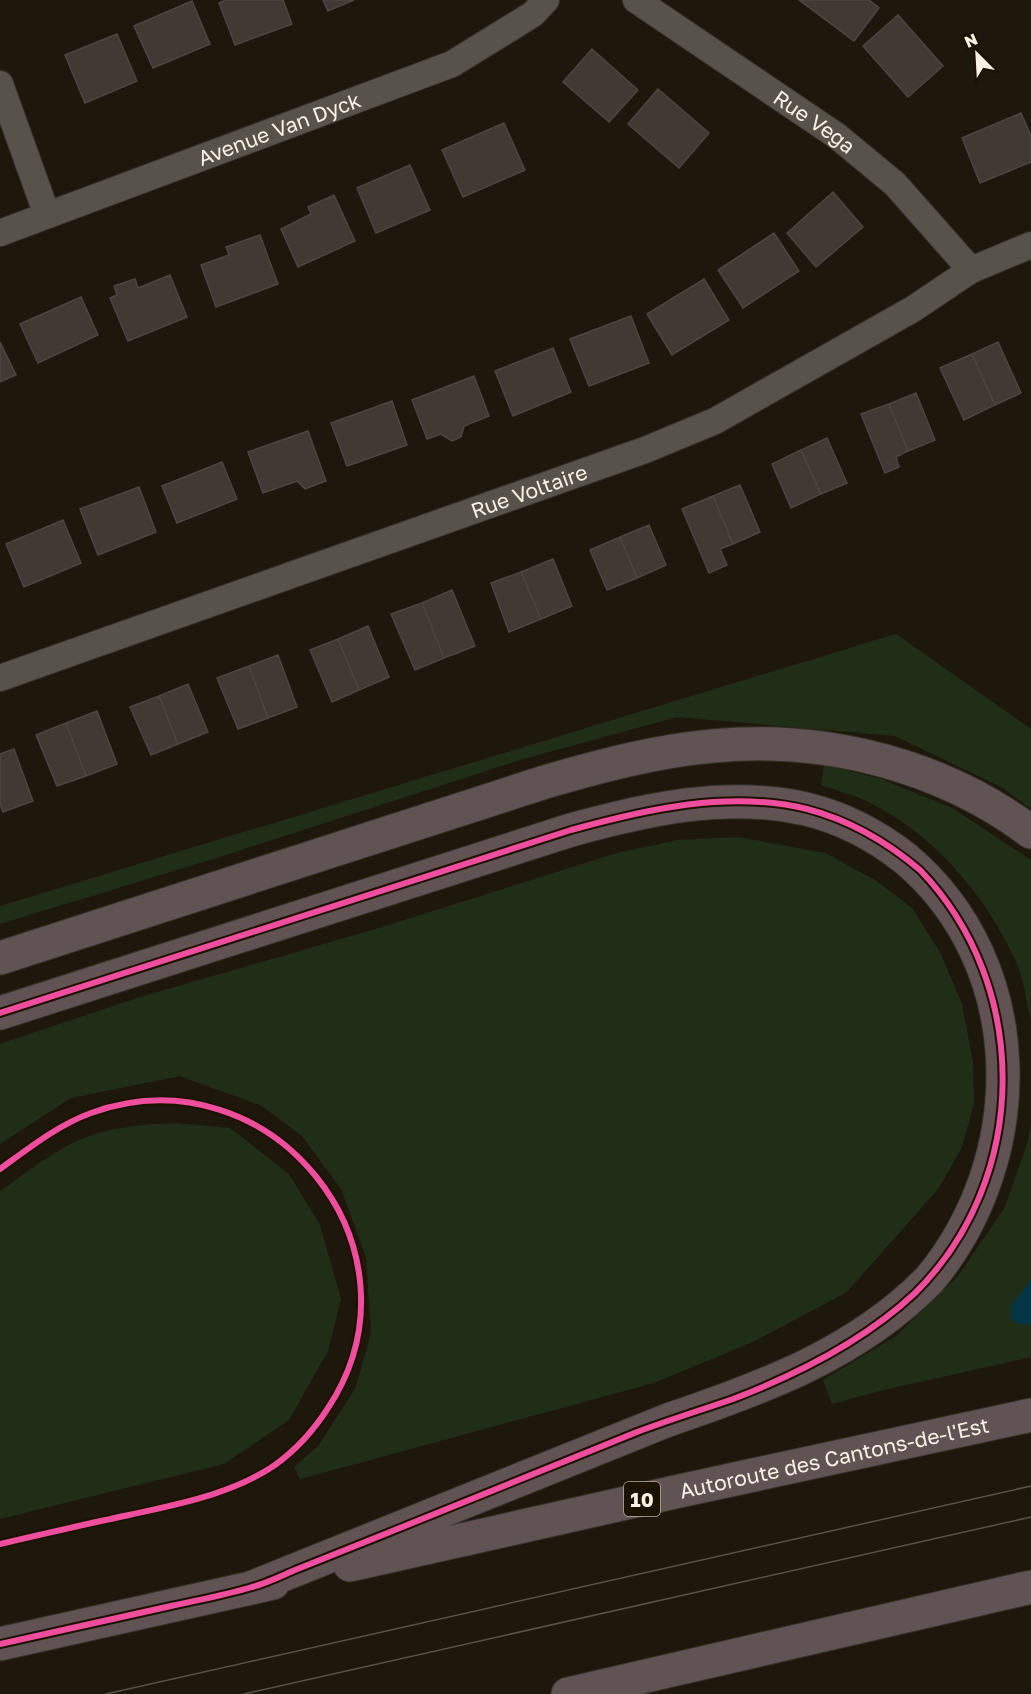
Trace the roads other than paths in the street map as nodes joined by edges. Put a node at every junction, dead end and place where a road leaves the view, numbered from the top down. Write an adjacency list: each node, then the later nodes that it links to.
1 (546, 0): 4 (street, Avenue Van Dyck)
2 (636, 0): 7 (street, Rue Vega)
3 (0, 84): 4 (street)
4 (48, 215): 5 (street, Avenue Van Dyck)
5 (0, 233)
6 (1031, 245): 7 (street, Rue Voltaire)
7 (971, 270): 8 (street, Rue Voltaire)
8 (0, 678)
9 (1031, 832): 10 (highway)
10 (0, 958)
11 (0, 1013): 13 (highway)
12 (1031, 1415): 13 (highway, Autoroute des Cantons-de-l'Est / 10)
13 (253, 1587): 15 (highway, 10)
14 (1031, 1587): 16 (highway)
15 (0, 1644)
16 (568, 1694)

